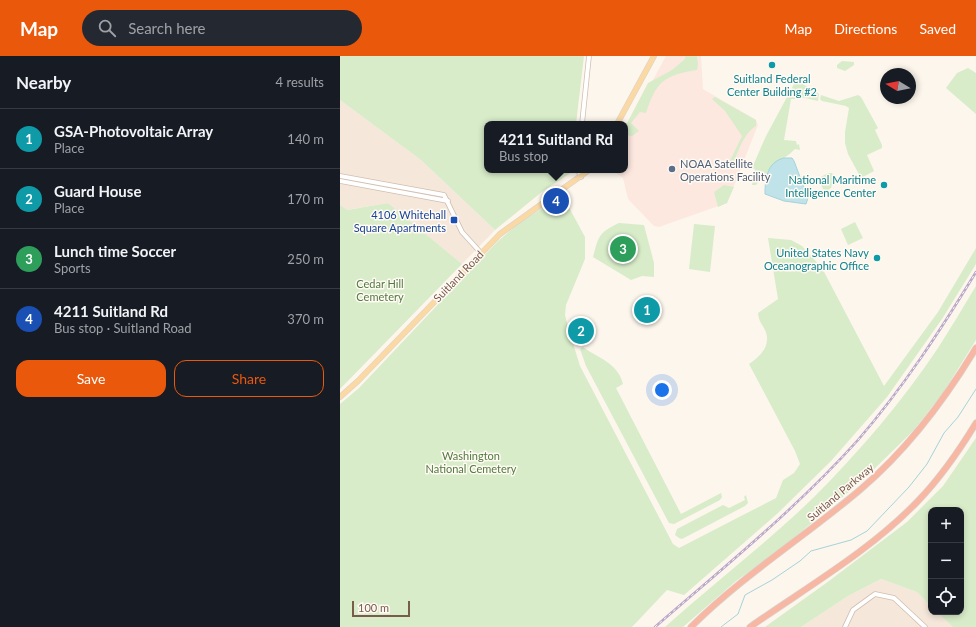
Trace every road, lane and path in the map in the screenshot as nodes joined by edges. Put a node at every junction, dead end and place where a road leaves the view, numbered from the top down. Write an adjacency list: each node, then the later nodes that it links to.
1 (589, 56): 3 (street)
2 (654, 56): 4 (main road)
3 (582, 121)
4 (619, 121)
5 (579, 173): 8 (street)
6 (586, 173): 8 (main road, Suitland Road)
7 (340, 176): 10 (street)
8 (581, 177): 11 (main road, Suitland Road)
9 (340, 181): 10 (street)
10 (448, 201): 11 (street)
11 (481, 252): 13 (main road, Suitland Road)
12 (976, 348): 15 (highway, Suitland Parkway)
13 (340, 396)
14 (976, 422): 16 (highway)
15 (691, 627)
16 (750, 627)
17 (845, 627): 18 (street)
18 (925, 627)

